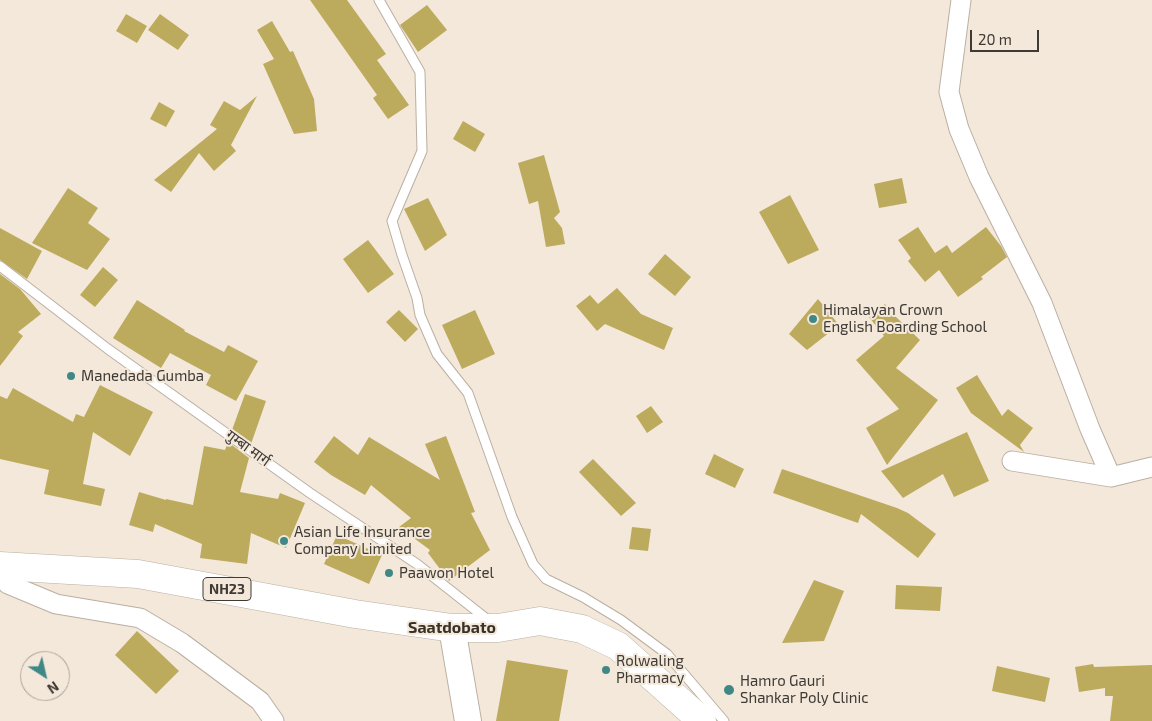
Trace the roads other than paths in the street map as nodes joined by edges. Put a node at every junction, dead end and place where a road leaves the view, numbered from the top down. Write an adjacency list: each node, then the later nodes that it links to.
1 (379, 0): 13 (lane)
2 (961, 0): 6 (street)
3 (0, 266): 9 (lane, गुम्बा मार्ग)
4 (1012, 461): 6 (street)
5 (1152, 467): 6 (street)
6 (1111, 478)
7 (2, 579): 8 (main road, NH23); 10 (street)
8 (452, 628): 9 (main road, NH23); 11 (main road)
9 (498, 628): 12 (main road, NH23)
10 (274, 721)
11 (468, 721)
12 (702, 721)
13 (724, 721)

